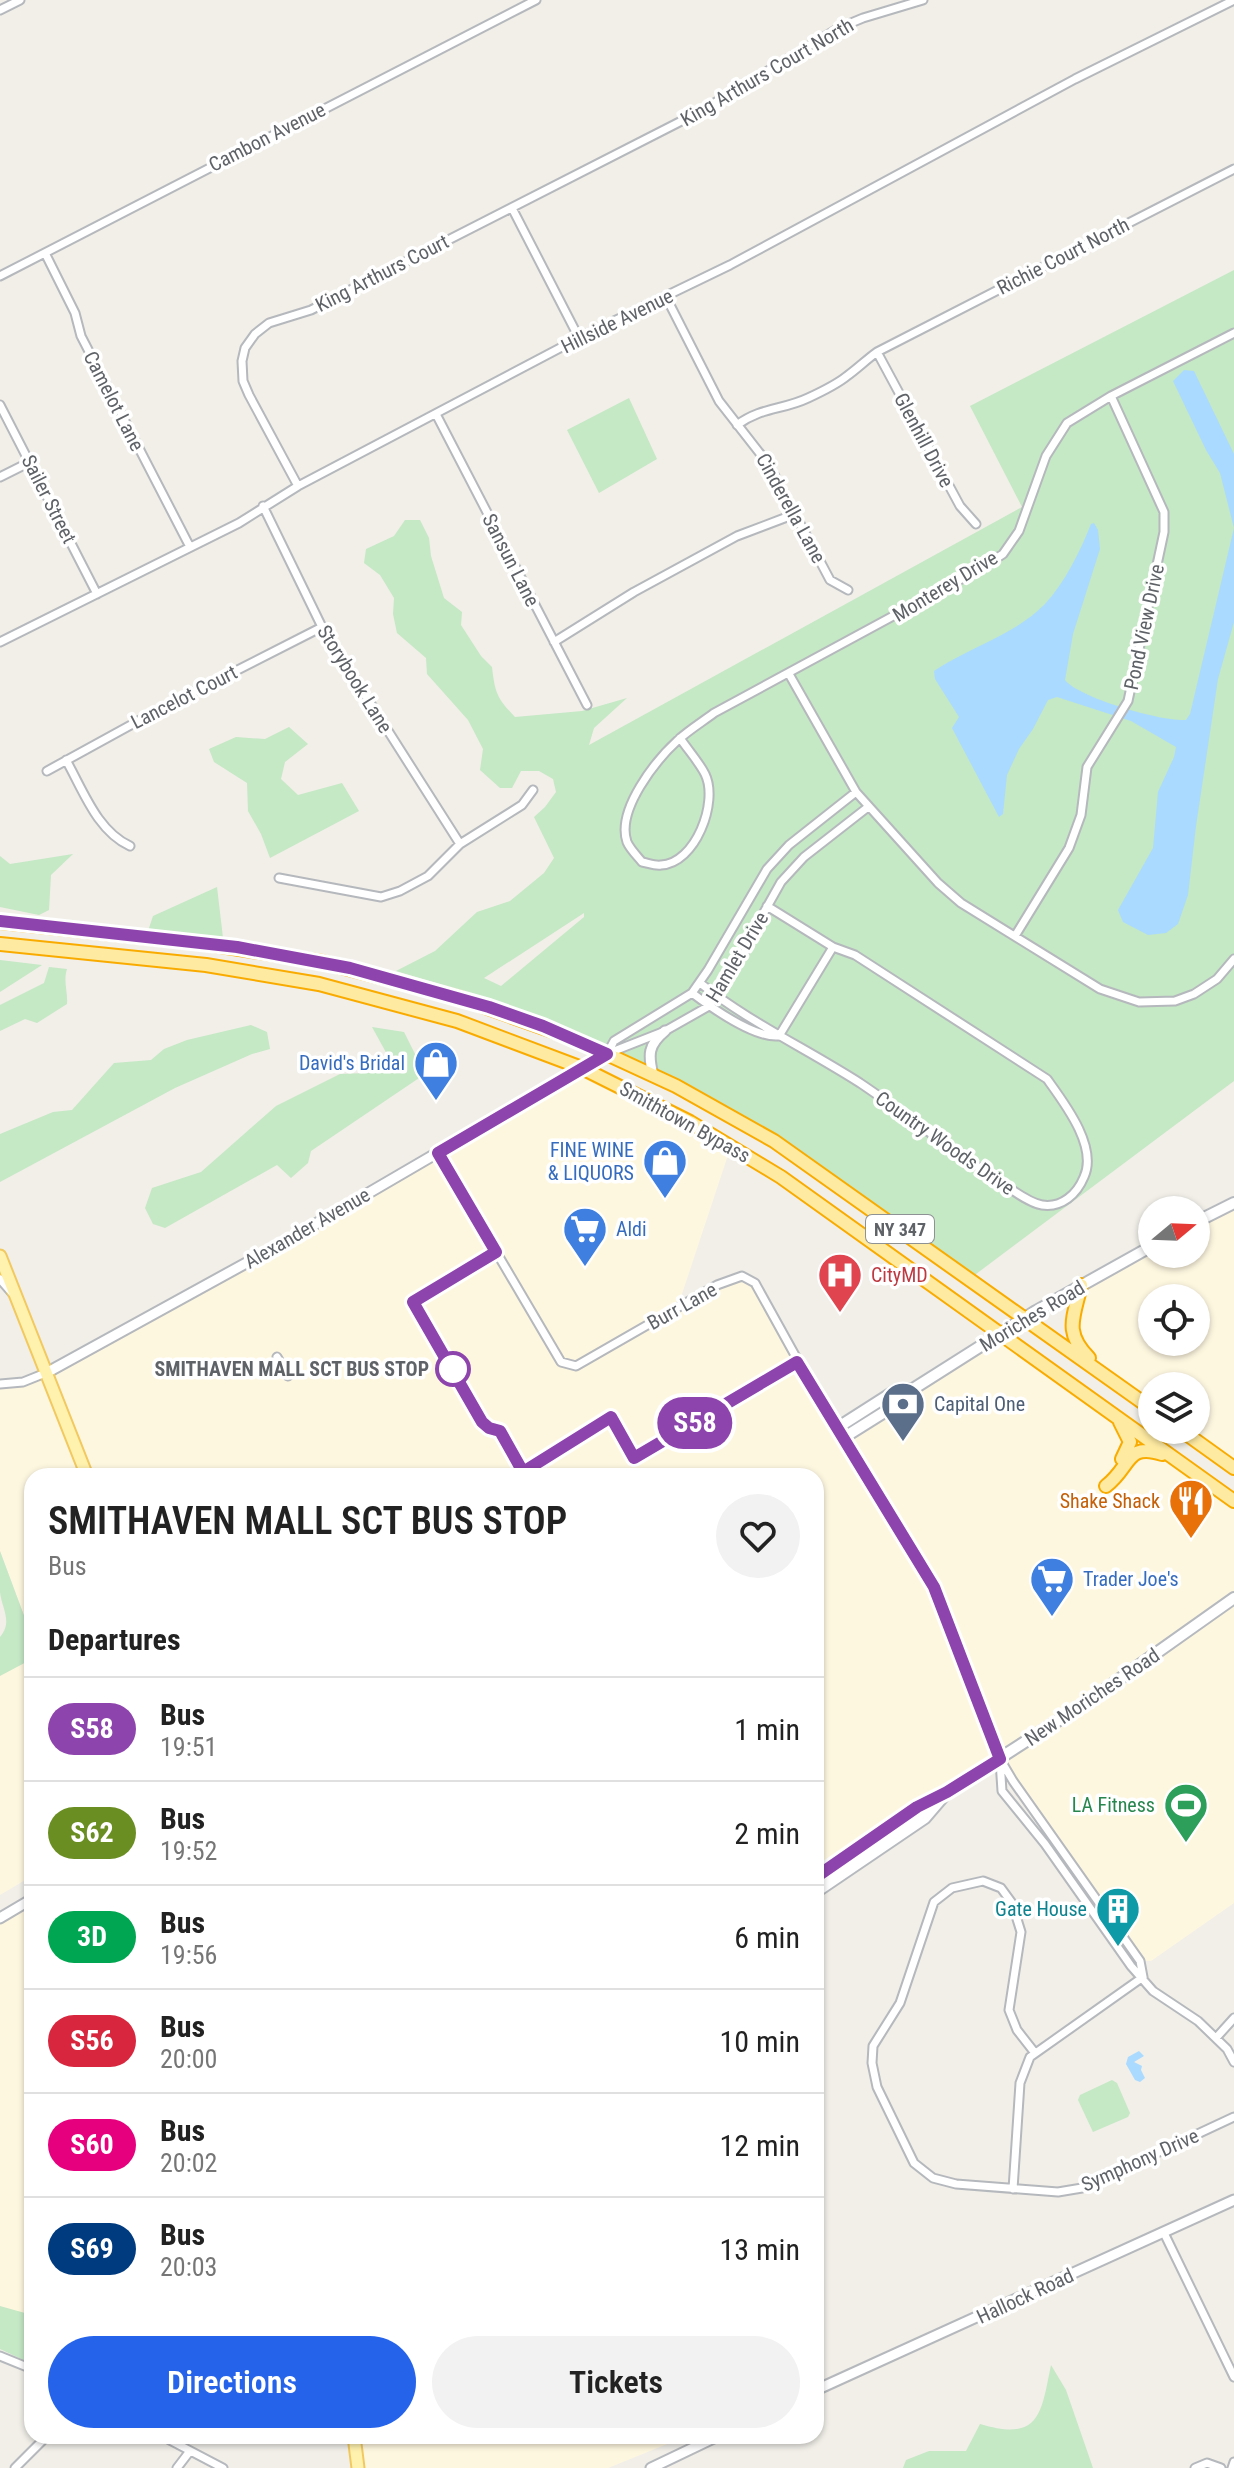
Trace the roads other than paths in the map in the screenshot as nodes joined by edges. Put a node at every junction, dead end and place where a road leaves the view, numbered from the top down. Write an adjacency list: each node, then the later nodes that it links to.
1 (20, 0): 5 (street)
2 (536, 0): 9 (street, Cambon Avenue)
3 (923, 0): 6 (street, King Arthurs Court North)
4 (1234, 0): 11 (street, Hillside Avenue)
5 (0, 10)
6 (658, 133): 8 (street, King Arthurs Court)
7 (1234, 169): 14 (street, Richie Court North)
8 (512, 208): 13 (street); 21 (street, King Arthurs Court)
9 (45, 253): 10 (street, Cambon Avenue); 25 (street, Camelot Lane)
10 (0, 276)
11 (666, 297): 13 (street, Hillside Avenue); 18 (street, Cinderella Lane)
12 (1234, 333): 15 (street, Monterey Drive)
13 (579, 338): 17 (street, Hillside Avenue)
14 (877, 352): 18 (street); 24 (street, Glenhill Drive)
15 (1111, 396): 31 (street, Monterey Drive); 46 (street, Pond View Drive)
16 (0, 405): 19 (street, Sailer Street)
17 (436, 414): 21 (street, Hillside Avenue); 30 (street, Sansun Lane)
18 (737, 425): 23 (street, Cinderella Lane)
19 (30, 462): 20 (street); 27 (street, Sailer Street)
20 (0, 477)
21 (298, 486): 22 (street, Hillside Avenue)
22 (263, 506): 25 (street, Hillside Avenue); 28 (street, Storybook Lane)
23 (795, 514): 26 (street, Cinderella Lane); 30 (street)
24 (976, 524)
25 (190, 547): 27 (street, Hillside Avenue)
26 (848, 590)
27 (97, 594): 29 (street, Hillside Avenue)
28 (322, 627): 34 (street, Lancelot Court); 40 (street, Storybook Lane)
29 (0, 642)
30 (554, 642): 32 (street, Sansun Lane)
31 (789, 674): 33 (street, Monterey Drive); 37 (street)
32 (587, 705)
33 (680, 738): 33 (street, Monterey Drive)
34 (66, 760): 35 (street, Lancelot Court); 41 (street)
35 (47, 771)
36 (533, 790): 40 (street)
37 (856, 792): 38 (street); 39 (street, Hamlet Drive)
38 (868, 807): 42 (street, Hamlet Drive); 46 (street)
39 (796, 839): 42 (street); 50 (street, Hamlet Drive)
40 (460, 844): 43 (street)
41 (130, 846)
42 (809, 853): 44 (street, Hamlet Drive)
43 (279, 878)
44 (767, 906): 48 (street, Country Woods Drive); 52 (street, Hamlet Drive)
45 (3, 922): 56 (highway, Smithtown Bypass / NY 347)
46 (1015, 936): 49 (street)
47 (0, 944): 57 (highway, Smithtown Bypass / NY 347)
48 (833, 947): 55 (street); 55 (street, Country Woods Drive)
49 (1234, 959)
50 (700, 983): 51 (street, Hamlet Drive); 52 (street, Country Woods Drive)
51 (692, 993): 53 (street, Country Woods Drive); 56 (street, Hamlet Drive)
52 (716, 996): 53 (street, Hamlet Drive); 55 (street, Country Woods Drive)
53 (709, 1006): 54 (street, Hamlet Drive); 55 (street, Country Woods Drive)
54 (665, 1031): 56 (street, Hamlet Drive); 58 (street)
55 (779, 1036)
56 (607, 1054): 57 (street, Alexander Avenue); 58 (highway, Smithtown Bypass / NY 347)
57 (582, 1068): 59 (street, Alexander Avenue); 68 (highway, Smithtown Bypass / NY 347)
58 (653, 1075): 67 (highway, Smithtown Bypass / NY 347)
59 (438, 1153): 70 (street, Alexander Avenue); 76 (street, Burr Lane)
60 (1234, 1203): 61 (main road)
61 (1210, 1215)
62 (1138, 1254): 65 (main road, Moriches Road)
63 (0, 1256): 66 (main road)
64 (0, 1279): 66 (street)
65 (1081, 1285): 67 (main road, Moriches Road); 72 (highway)
66 (18, 1299): 70 (main road)
67 (1025, 1318): 68 (main road, Moriches Road); 72 (highway, Smithtown Bypass / NY 347)
68 (1001, 1334): 75 (highway, Smithtown Bypass / NY 347); 76 (main road, Moriches Road)
69 (277, 1357): 71 (street)
70 (48, 1372): 73 (street, Alexander Avenue); 79 (main road)
71 (288, 1376)
72 (1108, 1378): 74 (highway, Smithtown Bypass / NY 347)
73 (0, 1384)
74 (1138, 1399)
75 (1118, 1417): 78 (highway, Smithtown Bypass / NY 347); 78 (highway)
76 (840, 1433): 83 (street, Burr Lane)
77 (1201, 1444): 80 (highway)
78 (1175, 1458): 81 (highway, Smithtown Bypass / NY 347)
79 (84, 1468)
80 (1234, 1468)
81 (1234, 1501)
82 (1234, 1598): 83 (main road, New Moriches Road)
83 (1000, 1759): 84 (main road, New Moriches Road); 89 (street); 89 (street)
84 (947, 1792): 85 (main road, New Moriches Road); 86 (main road, New Moriches Road)
85 (824, 1871)
86 (824, 1887)
87 (24, 1904): 88 (street)
88 (0, 1918)
89 (1143, 1977): 91 (street); 92 (street)
90 (1234, 2018): 91 (street)
91 (1216, 2038): 93 (street)
92 (1035, 2053): 95 (street); 95 (street, Symphony Drive)
93 (1234, 2062)
94 (1234, 2117): 95 (street, Symphony Drive)
95 (1013, 2189)
96 (1234, 2200): 97 (street, Hallock Road)
97 (1164, 2233): 100 (street); 101 (street, Hallock Road)
98 (0, 2356): 99 (street)
99 (24, 2365)
100 (1234, 2377)
101 (824, 2386)
102 (39, 2444): 108 (street)
103 (177, 2444): 106 (street)
104 (355, 2444): 111 (main road)
105 (701, 2444): 112 (street)
106 (190, 2451): 109 (street); 110 (street)
107 (1234, 2462): 115 (street)
108 (15, 2468)
109 (177, 2468)
110 (223, 2468)
111 (358, 2468)
112 (651, 2468)
113 (1195, 2468): 114 (street)
114 (1221, 2468)
115 (1232, 2468)

